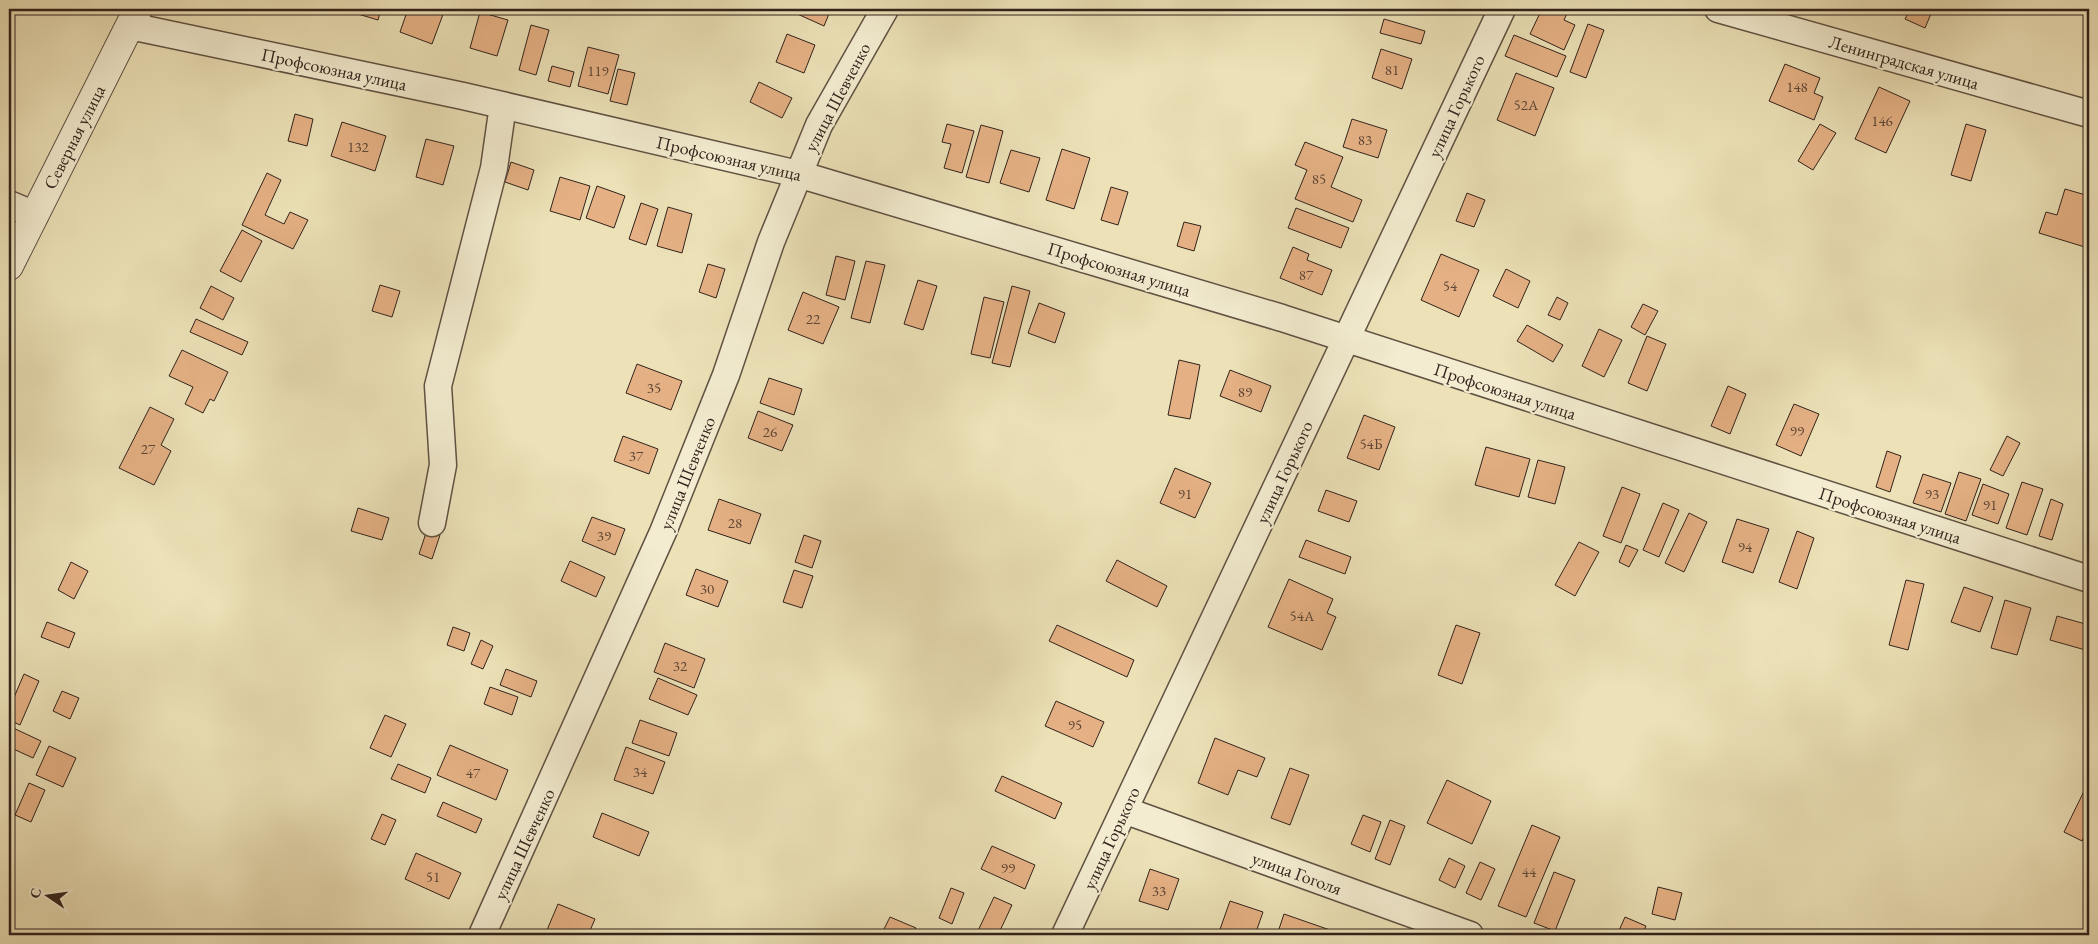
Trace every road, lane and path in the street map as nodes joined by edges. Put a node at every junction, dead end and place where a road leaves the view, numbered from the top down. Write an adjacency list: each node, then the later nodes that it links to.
1 (885, 9): 7 (street, улица Шевченко)
2 (1502, 9): 11 (street, улица Горького)
3 (1718, 9): 6 (street, Ленинградская улица)
4 (134, 17): 5 (street, Профсоюзная улица); 9 (street, Северная улица)
5 (503, 106): 7 (street, Профсоюзная улица); 12 (street)
6 (2089, 114)
7 (798, 174): 11 (street, Профсоюзная улица); 15 (street, улица Шевченко)
8 (9, 204): 9 (street)
9 (34, 215): 10 (street, Северная улица)
10 (9, 266)
11 (1346, 340): 13 (street, Профсоюзная улица); 14 (street, улица Горького)
12 (432, 523)
13 (2089, 580)
14 (1124, 810): 16 (street, улица Горького); 17 (street, улица Гоголя)
15 (482, 935)
16 (1064, 935)
17 (1470, 935)

